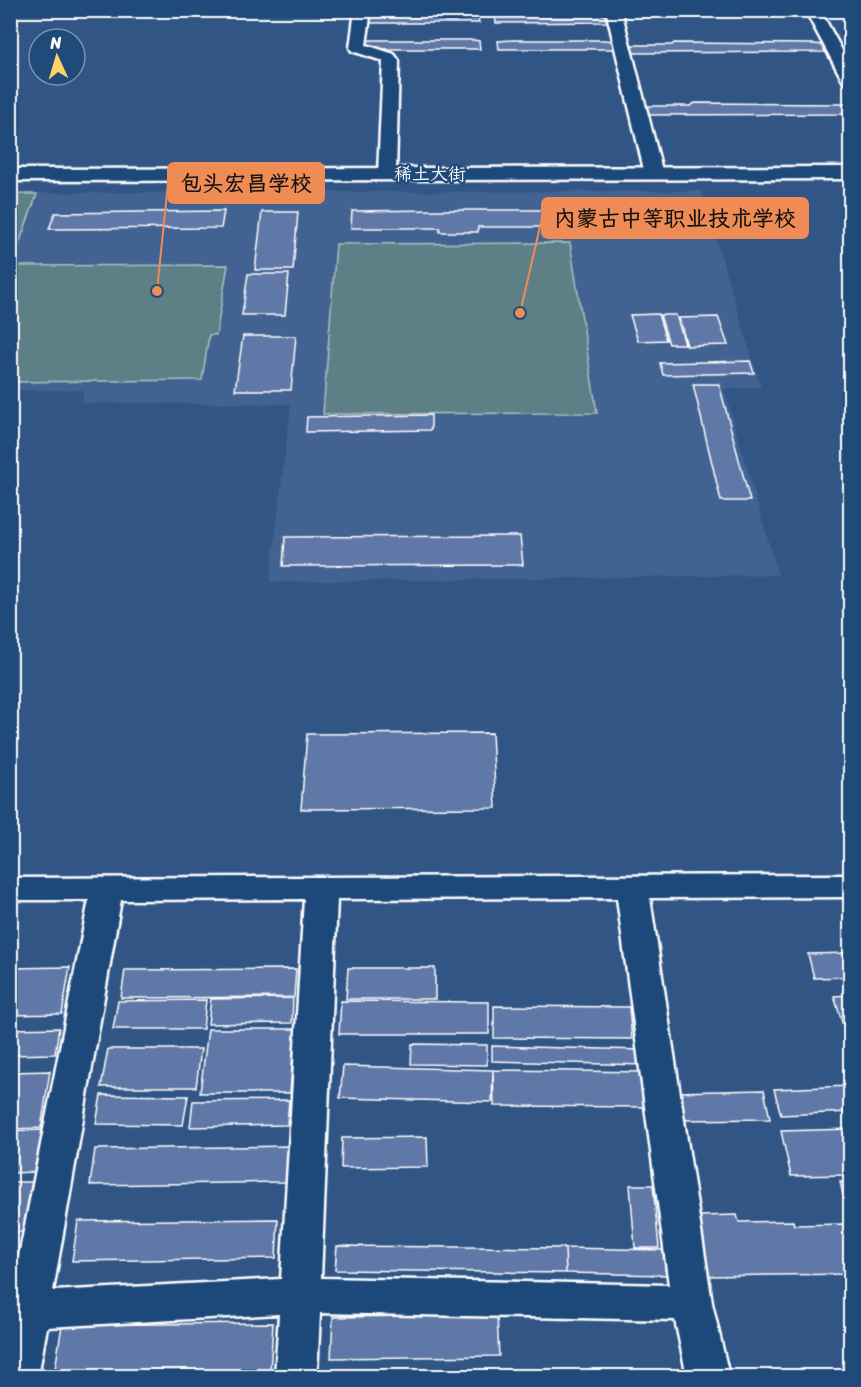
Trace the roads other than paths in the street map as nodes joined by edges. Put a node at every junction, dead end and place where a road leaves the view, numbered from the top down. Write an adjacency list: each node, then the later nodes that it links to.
1 (363, 10): 6 (street)
2 (613, 10): 7 (street)
3 (812, 10): 4 (street)
4 (850, 80)
5 (850, 173): 7 (main road, 稀土大街)
6 (387, 174): 7 (main road, 稀土大街); 8 (main road, 稀土大街)
7 (654, 174)
8 (10, 175)
9 (850, 181): 10 (main road, 稀土大街)
10 (10, 183)
11 (850, 886): 12 (street)
12 (632, 887): 13 (street); 17 (street)
13 (321, 888): 15 (street); 16 (street)
14 (10, 889): 15 (street)
15 (107, 889): 18 (street)
16 (300, 1295): 17 (street); 18 (street); 20 (street)
17 (692, 1303): 21 (street)
18 (29, 1310): 19 (street)
19 (17, 1377)
20 (296, 1377)
21 (708, 1377)

